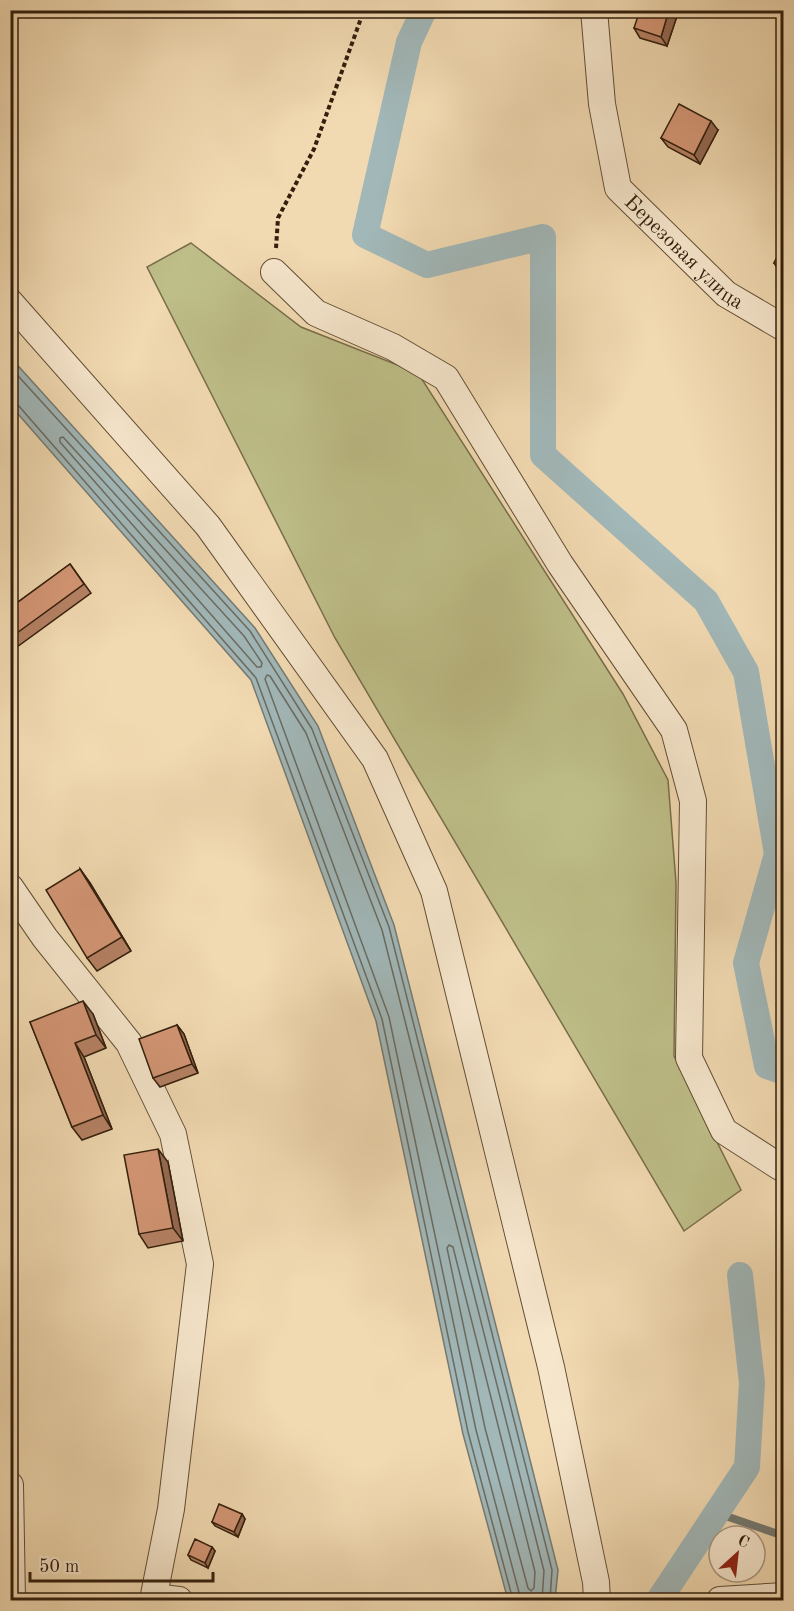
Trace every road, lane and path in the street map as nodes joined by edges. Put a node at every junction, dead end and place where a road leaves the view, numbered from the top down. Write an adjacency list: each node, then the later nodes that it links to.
1 (364, 10): 3 (path)
2 (594, 10): 5 (street, Березовая улица)
3 (274, 272): 7 (street)
4 (10, 302): 12 (street)
5 (783, 328)
6 (10, 887): 10 (street)
7 (783, 1167)
8 (10, 1485): 11 (street)
9 (783, 1596): 13 (street)
10 (162, 1599)
11 (12, 1600)
12 (597, 1600)
13 (720, 1600)

